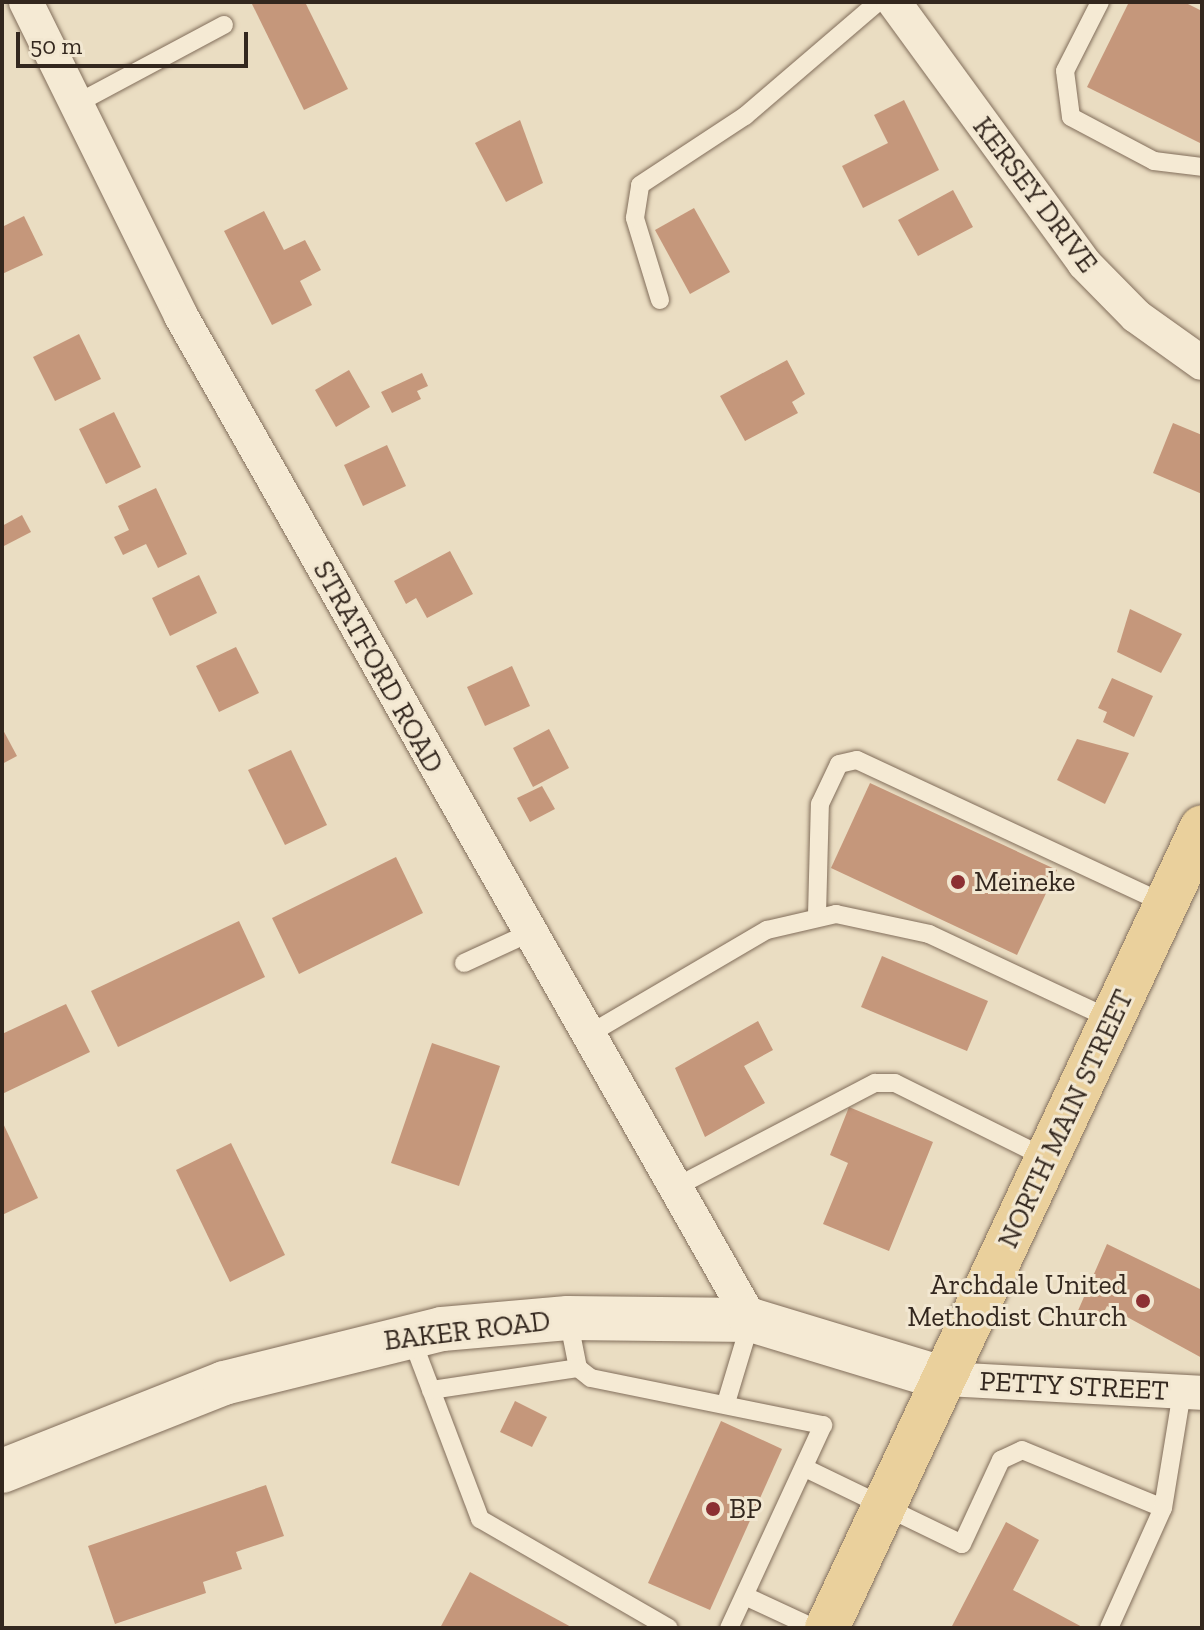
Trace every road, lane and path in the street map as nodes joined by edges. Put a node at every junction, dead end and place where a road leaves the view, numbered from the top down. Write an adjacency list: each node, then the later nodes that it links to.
1 (26, 2): 6 (street, STRATFORD ROAD)
2 (878, 2): 8 (lane)
3 (894, 2): 9 (street, KERSEY DRIVE)
4 (1100, 2): 7 (lane)
5 (224, 25): 6 (lane)
6 (74, 105): 13 (street, STRATFORD ROAD)
7 (1202, 167)
8 (660, 300)
9 (1202, 363)
10 (1202, 827): 11 (main road, NORTH MAIN STREET)
11 (1166, 904): 12 (lane); 15 (main road, NORTH MAIN STREET)
12 (817, 915): 15 (lane); 16 (lane)
13 (527, 934): 14 (lane); 16 (street, STRATFORD ROAD)
14 (464, 963)
15 (1113, 1020): 17 (main road, NORTH MAIN STREET)
16 (586, 1036): 18 (street, STRATFORD ROAD)
17 (1048, 1159): 18 (lane); 23 (main road, NORTH MAIN STREET)
18 (674, 1188): 20 (street, STRATFORD ROAD)
19 (568, 1318): 20 (street, BAKER ROAD); 21 (street, BAKER ROAD); 22 (lane)
20 (751, 1320): 23 (street, BAKER ROAD); 26 (lane)
21 (411, 1335): 24 (lane); 28 (street, BAKER ROAD)
22 (578, 1368): 24 (lane); 26 (lane)
23 (945, 1379): 25 (street, PETTY STREET); 29 (main road, NORTH MAIN STREET)
24 (431, 1390): 32 (lane)
25 (1192, 1392): 30 (lane)
26 (726, 1403): 27 (lane)
27 (807, 1469): 29 (lane); 31 (lane)
28 (2, 1471)
29 (885, 1506): 30 (lane); 35 (main road, NORTH MAIN STREET)
30 (1163, 1508): 36 (lane)
31 (745, 1596): 33 (lane); 34 (lane)
32 (669, 1628)
33 (729, 1628)
34 (814, 1628)
35 (827, 1628)
36 (1109, 1628)

